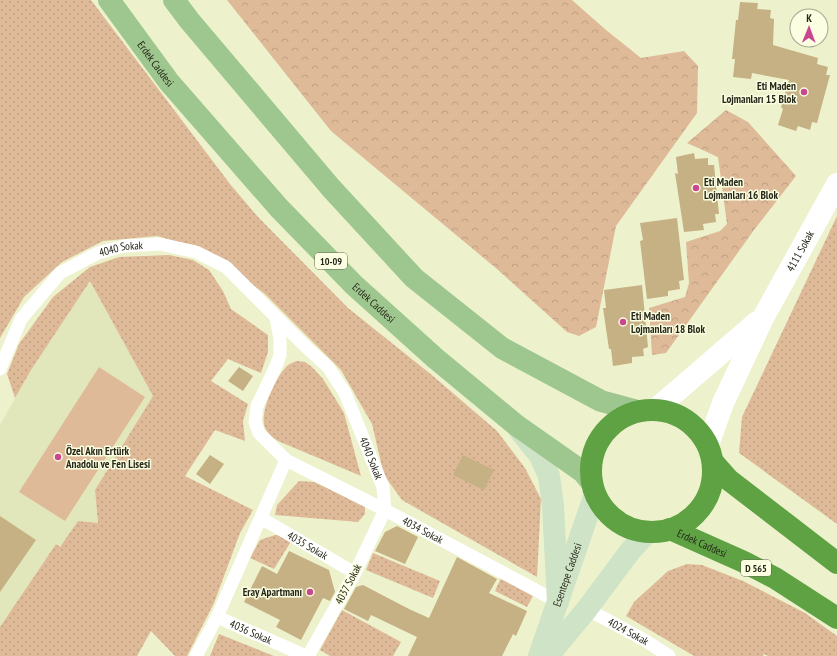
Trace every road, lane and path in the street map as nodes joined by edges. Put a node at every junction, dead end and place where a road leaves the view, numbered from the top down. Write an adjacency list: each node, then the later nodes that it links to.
1 (109, 0): 8 (main road, Erdek Caddesi / 10-09)
2 (174, 0): 7 (main road)
3 (837, 184): 5 (street, 4111 Sokak)
4 (276, 318): 6 (lane, 4040 Sokak); 10 (lane); 12 (lane, 4040 Sokak)
5 (763, 318): 7 (street, 4111 Sokak); 9 (street, 4111 Sokak)
6 (0, 369)
7 (647, 410): 9 (highway); 11 (highway, Esentepe Caddesi)
8 (516, 425): 11 (main road, Erdek Caddesi / 10-09); 18 (street)
9 (710, 454): 14 (highway); 16 (highway)
10 (286, 460): 12 (lane, 4034 Sokak); 13 (lane)
11 (594, 488): 15 (highway); 18 (street, Esentepe Caddesi)
12 (385, 510): 17 (lane, 4037 Sokak); 18 (lane, 4034 Sokak)
13 (260, 518): 17 (lane, 4035 Sokak); 20 (lane)
14 (670, 529): 15 (highway); 21 (highway, Erdek Caddesi / D 565)
15 (648, 532): 19 (street)
16 (837, 563)
17 (355, 573): 23 (lane, 4037 Sokak)
18 (558, 602): 24 (street, Esentepe Caddesi)
19 (587, 609): 25 (street); 26 (lane, 4024 Sokak)
20 (218, 617): 22 (lane); 23 (lane, 4036 Sokak)
21 (837, 618)
22 (196, 656)
23 (307, 656)
24 (539, 656)
25 (548, 656)
26 (669, 656)

